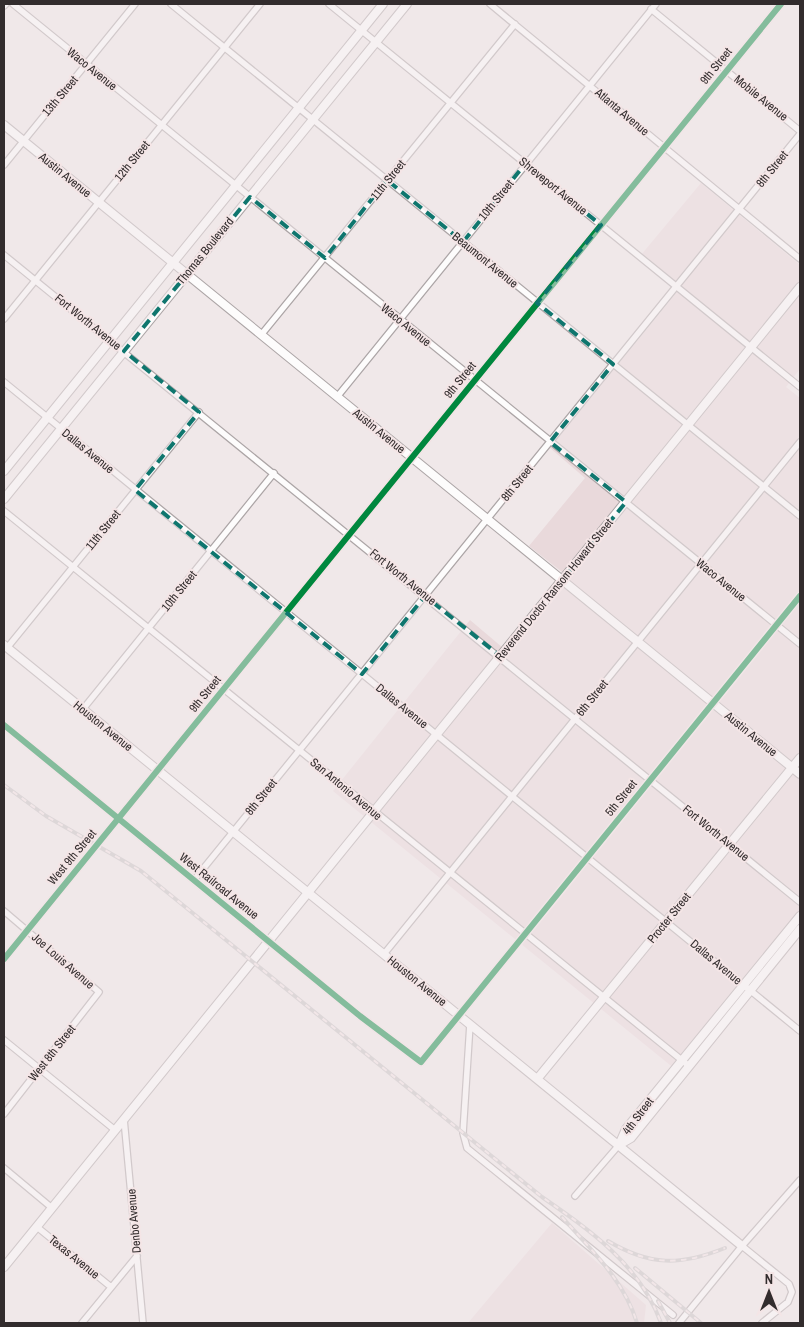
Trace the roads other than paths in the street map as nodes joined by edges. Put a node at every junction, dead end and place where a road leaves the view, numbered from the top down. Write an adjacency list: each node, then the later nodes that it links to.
1 (13, 4): 15 (street, Waco Avenue)
2 (135, 4): 15 (street, 13th Street)
3 (171, 4): 14 (street, Beaumont Avenue)
4 (260, 4): 14 (street, 12th Street)
5 (329, 4): 12 (street, Shreveport Avenue)
6 (383, 4): 12 (main road, Thomas Boulevard)
7 (407, 4): 13 (main road, Thomas Boulevard)
8 (490, 4): 11 (street, Atlanta Avenue)
9 (781, 4): 16 (street, 9th Street)
10 (653, 6): 16 (street, Mobile Avenue); 17 (street, 10th Street)
11 (515, 24): 17 (street, Atlanta Avenue); 18 (street, 11th Street)
12 (362, 31): 13 (street, Shreveport Avenue); 19 (main road, Thomas Boulevard)
13 (376, 42): 18 (street, Shreveport Avenue); 20 (main road, Thomas Boulevard)
14 (225, 48): 19 (street, Beaumont Avenue); 22 (street, 12th Street)
15 (86, 64): 22 (street, Waco Avenue); 24 (street, 13th Street)
16 (727, 70): 23 (street, Mobile Avenue); 25 (street, 9th Street)
17 (590, 86): 25 (street, Atlanta Avenue); 26 (street, 10th Street)
18 (450, 103): 26 (street, Shreveport Avenue); 28 (street, 11th Street)
19 (298, 108): 20 (street, Beaumont Avenue); 29 (main road, Thomas Boulevard)
20 (313, 120): 28 (street, Beaumont Avenue); 30 (main road, Thomas Boulevard)
21 (4, 125): 24 (main road, Austin Avenue)
22 (161, 125): 29 (street, Waco Avenue); 31 (street, 12th Street)
23 (800, 132): 32 (street, 8th Street)
24 (23, 141): 27 (street, 13th Street); 31 (main road, Austin Avenue)
25 (664, 148): 32 (street, Atlanta Avenue); 33 (street, 9th Street)
26 (525, 164): 33 (street, Shreveport Avenue); 34 (street, 10th Street)
27 (4, 165)
28 (387, 180): 34 (street, Beaumont Avenue); 36 (street, 11th Street)
29 (236, 185): 30 (street, Waco Avenue); 38 (main road, Thomas Boulevard)
30 (250, 197): 36 (street, Waco Avenue); 39 (main road, Thomas Boulevard)
31 (99, 202): 38 (main road, Austin Avenue); 40 (street, 12th Street)
32 (739, 210): 37 (street, Atlanta Avenue); 41 (street, 8th Street)
33 (601, 225): 41 (street, Shreveport Avenue); 43 (street, 9th Street)
34 (463, 242): 43 (street, Beaumont Avenue); 45 (street, 10th Street)
35 (4, 255): 40 (street, Fort Worth Avenue)
36 (325, 258): 45 (street, Waco Avenue); 46 (street, 11th Street)
37 (800, 259)
38 (172, 263): 39 (main road, Austin Avenue); 47 (main road, Thomas Boulevard)
39 (187, 274): 46 (main road, Austin Avenue); 49 (main road, Thomas Boulevard)
40 (36, 280): 44 (street, 12th Street); 47 (street, Fort Worth Avenue)
41 (676, 287): 48 (street, Shreveport Avenue); 50 (street, 8th Street)
42 (800, 287): 48 (main road, Reverend Doctor Ransom Howard Street)
43 (538, 303): 50 (street, Beaumont Avenue); 51 (street, 9th Street)
44 (4, 319)
45 (400, 320): 51 (street, Waco Avenue); 54 (street, 10th Street)
46 (261, 335): 54 (main road, Austin Avenue)
47 (110, 340): 49 (street, Fort Worth Avenue); 56 (main road, Thomas Boulevard)
48 (751, 348): 53 (street, Shreveport Avenue); 57 (main road, Reverend Doctor Ransom Howard Street)
49 (124, 351): 55 (street, Fort Worth Avenue); 58 (main road, Thomas Boulevard)
50 (613, 364): 57 (street, Beaumont Avenue); 59 (street, 8th Street)
51 (475, 380): 59 (street, Waco Avenue); 61 (street, 9th Street)
52 (4, 382): 56 (street, Dallas Avenue)
53 (800, 388)
54 (337, 397): 61 (main road, Austin Avenue)
55 (199, 412): 63 (street, Fort Worth Avenue); 65 (street, 11th Street)
56 (47, 418): 58 (street, Dallas Avenue); 62 (main road, Thomas Boulevard)
57 (688, 426): 64 (street, Beaumont Avenue); 67 (main road, Reverend Doctor Ransom Howard Street)
58 (61, 429): 65 (street, Dallas Avenue); 66 (main road, Thomas Boulevard)
59 (550, 442): 67 (street, Waco Avenue); 70 (street, 8th Street)
60 (800, 442): 64 (street, 6th Street)
61 (412, 458): 70 (main road, Austin Avenue); 71 (street, 9th Street)
62 (4, 471)
63 (274, 473): 71 (street, Fort Worth Avenue); 72 (street, 10th Street)
64 (764, 487): 69 (street, Beaumont Avenue); 73 (street, 6th Street)
65 (135, 490): 72 (street, Dallas Avenue); 74 (street, 11th Street)
66 (4, 499)
67 (626, 502): 73 (street, Waco Avenue); 75 (main road, Reverend Doctor Ransom Howard Street)
68 (4, 511): 74 (street, San Antonio Avenue)
69 (800, 516)
70 (487, 519): 75 (main road, Austin Avenue); 76 (street, 8th Street)
71 (349, 534): 76 (street, Fort Worth Avenue); 78 (street, 9th Street)
72 (211, 551): 78 (street, Dallas Avenue); 80 (street, 10th Street)
73 (701, 564): 79 (street, Waco Avenue); 81 (street, 6th Street)
74 (73, 567): 80 (street, San Antonio Avenue); 83 (street, 11th Street)
75 (562, 580): 81 (main road, Austin Avenue); 84 (main road, Reverend Doctor Ransom Howard Street)
76 (425, 596): 84 (street, Fort Worth Avenue); 85 (street, 8th Street)
77 (800, 596): 79 (street, 5th Street)
78 (286, 613): 85 (street, Dallas Avenue); 86 (street, 9th Street)
79 (776, 625): 82 (street, Waco Avenue); 87 (street, 5th Street)
80 (149, 628): 86 (street, San Antonio Avenue); 88 (street, 10th Street)
81 (637, 642): 87 (main road, Austin Avenue); 89 (street, 6th Street)
82 (800, 644)
83 (5, 646): 88 (main road, Houston Avenue)
84 (500, 656): 89 (street, Fort Worth Avenue); 91 (main road, Reverend Doctor Ransom Howard Street)
85 (362, 674): 91 (street, Dallas Avenue); 92 (street, 8th Street)
86 (224, 689): 92 (street, San Antonio Avenue); 95 (street, 9th Street)
87 (713, 703): 94 (main road, Austin Avenue); 97 (street, 5th Street)
88 (83, 709): 95 (main road, Houston Avenue)
89 (575, 718): 97 (street, Fort Worth Avenue); 98 (street, 6th Street)
90 (4, 725): 100 (street, West Railroad Avenue)
91 (437, 734): 98 (street, Dallas Avenue); 99 (main road, Reverend Doctor Ransom Howard Street)
92 (300, 750): 99 (street, San Antonio Avenue); 101 (street, 8th Street)
93 (800, 758): 94 (main road, Procter Street)
94 (792, 768): 96 (main road, Austin Avenue); 102 (main road, Procter Street)
95 (158, 771): 100 (street, West 9th Street); 101 (main road, Houston Avenue)
96 (800, 774)
97 (650, 780): 102 (street, Fort Worth Avenue); 103 (street, 5th Street)
98 (512, 796): 103 (street, Dallas Avenue); 104 (street, 6th Street)
99 (374, 812): 104 (street, San Antonio Avenue); 106 (main road, Reverend Doctor Ransom Howard Street)
100 (118, 819): 105 (street, West Railroad Avenue); 112 (street, West 9th Street)
101 (233, 832): 105 (street); 106 (main road, Houston Avenue)
102 (728, 844): 107 (street, Fort Worth Avenue); 110 (main road, Procter Street)
103 (587, 857): 110 (street, Dallas Avenue); 113 (street, 5th Street)
104 (449, 873): 113 (street, San Antonio Avenue); 115 (street, 6th Street)
105 (194, 880): 114 (street, West Railroad Avenue)
106 (309, 893): 114 (main road, Reverend Doctor Ransom Howard Street); 115 (main road, Houston Avenue)
107 (800, 902)
108 (4, 911): 112 (street, Joe Louis Avenue)
109 (800, 916): 117 (main road, 4th Street)
110 (666, 922): 117 (street, Dallas Avenue); 120 (main road, Procter Street)
111 (800, 929): 118 (main road, 4th Street)
112 (28, 930): 116 (street, West 9th Street); 119 (street, Joe Louis Avenue)
113 (524, 935): 120 (street, San Antonio Avenue); 121 (street, 5th Street)
114 (269, 941): 126 (street, West Railroad Avenue); 131 (main road, Reverend Doctor Ransom Howard Street)
115 (384, 954): 121 (main road, Houston Avenue)
116 (4, 959)
117 (744, 985): 118 (street, Dallas Avenue); 125 (main road, 4th Street)
118 (750, 991): 123 (street, Dallas Avenue); 127 (main road, 4th Street)
119 (100, 992): 128 (street, West 8th Street)
120 (604, 999): 125 (street, San Antonio Avenue); 129 (main road, Procter Street)
121 (459, 1015): 122 (main road, Houston Avenue); 126 (street, 5th Street)
122 (470, 1024): 129 (main road, Houston Avenue); 143 (street)
123 (800, 1030)
124 (4, 1040): 128 (street)
125 (682, 1061): 127 (street, San Antonio Avenue); 133 (main road, 4th Street)
126 (421, 1062)
127 (689, 1066): 133 (main road, 4th Street)
128 (40, 1070): 130 (street, West 8th Street); 132 (street)
129 (538, 1078): 133 (main road, Houston Avenue)
130 (4, 1114)
131 (124, 1119): 132 (main road, Reverend Doctor Ransom Howard Street); 140 (street, Denbo Avenue)
132 (115, 1130): 137 (main road, Reverend Doctor Ransom Howard Street)
133 (619, 1145): 136 (street); 139 (main road, Houston Avenue)
134 (4, 1168): 137 (street)
135 (800, 1180): 139 (street)
136 (576, 1196)
137 (52, 1208): 138 (main road, Reverend Doctor Ransom Howard Street)
138 (37, 1227): 141 (main road, Reverend Doctor Ransom Howard Street); 142 (street, Texas Avenue)
139 (742, 1246): 146 (street); 147 (street, Houston Avenue)
140 (137, 1256): 142 (street); 145 (street, Denbo Avenue)
141 (4, 1267)
142 (111, 1287): 144 (street)
143 (673, 1315)
144 (82, 1323)
145 (143, 1323)
146 (679, 1323)
147 (762, 1323)

